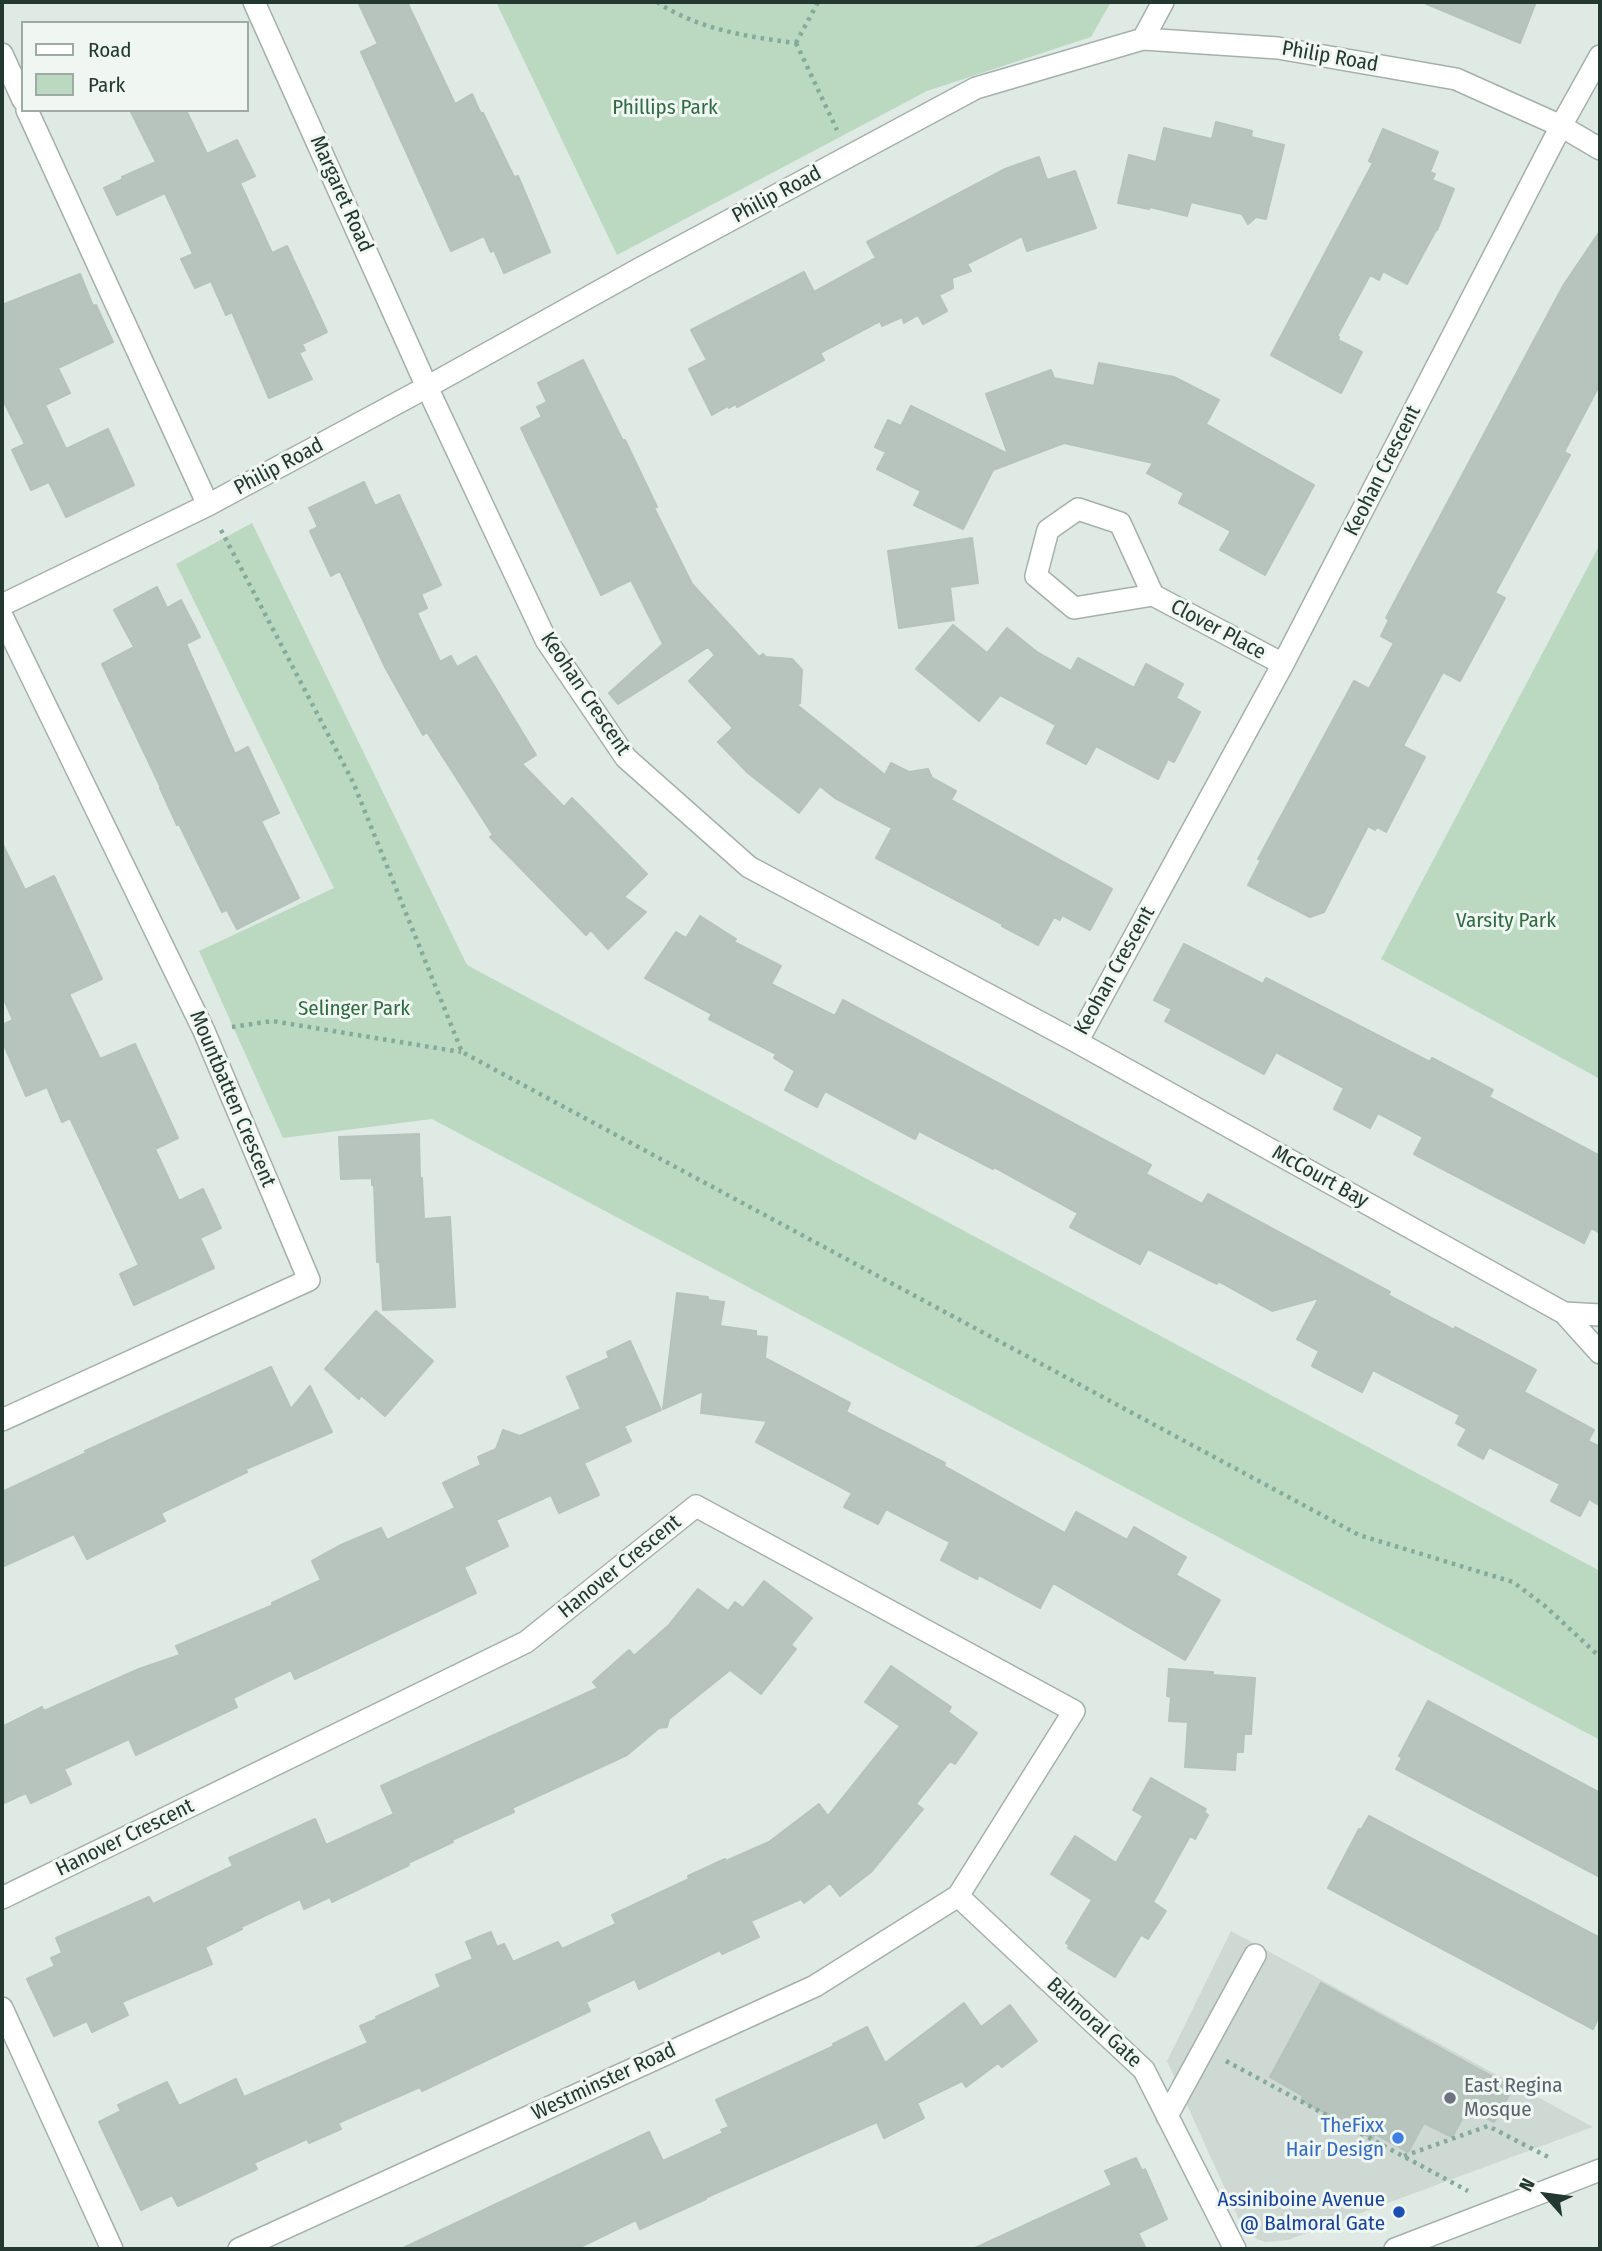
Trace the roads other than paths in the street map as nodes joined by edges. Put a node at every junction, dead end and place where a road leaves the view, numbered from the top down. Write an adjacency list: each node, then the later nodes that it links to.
1 (254, 2): 10 (street, Margaret Road)
2 (1163, 2): 3 (street)
3 (1143, 40): 8 (street, Philip Road); 10 (street, Philip Road)
4 (2, 54): 6 (street)
5 (1600, 56): 8 (street, Keohan Crescent)
6 (21, 96)
7 (28, 112): 11 (street)
8 (1561, 127): 9 (street, Philip Road); 15 (street, Keohan Crescent)
9 (1600, 149)
10 (427, 387): 11 (street, Philip Road); 16 (street, Keohan Crescent)
11 (208, 505): 13 (street, Philip Road)
12 (1153, 596): 12 (street, Clover Place); 15 (street, Clover Place)
13 (2, 605)
14 (2, 616): 20 (street, Mountbatten Crescent)
15 (1283, 664): 16 (street, Keohan Crescent)
16 (1077, 1042): 17 (street, McCourt Bay)
17 (1564, 1313): 18 (street, McCourt Bay); 19 (street, McCourt Bay)
18 (1600, 1315)
19 (1600, 1353)
20 (2, 1420)
21 (958, 1896): 22 (street, Hanover Crescent); 25 (street, Balmoral Gate); 28 (street, Westminster Road)
22 (2, 1898)
23 (1255, 1955): 25 (street)
24 (2, 2008): 27 (street)
25 (1167, 2116): 29 (street, Balmoral Gate)
26 (1592, 2173): 30 (street)
27 (113, 2249)
28 (239, 2249)
29 (1235, 2249)
30 (1395, 2249)

